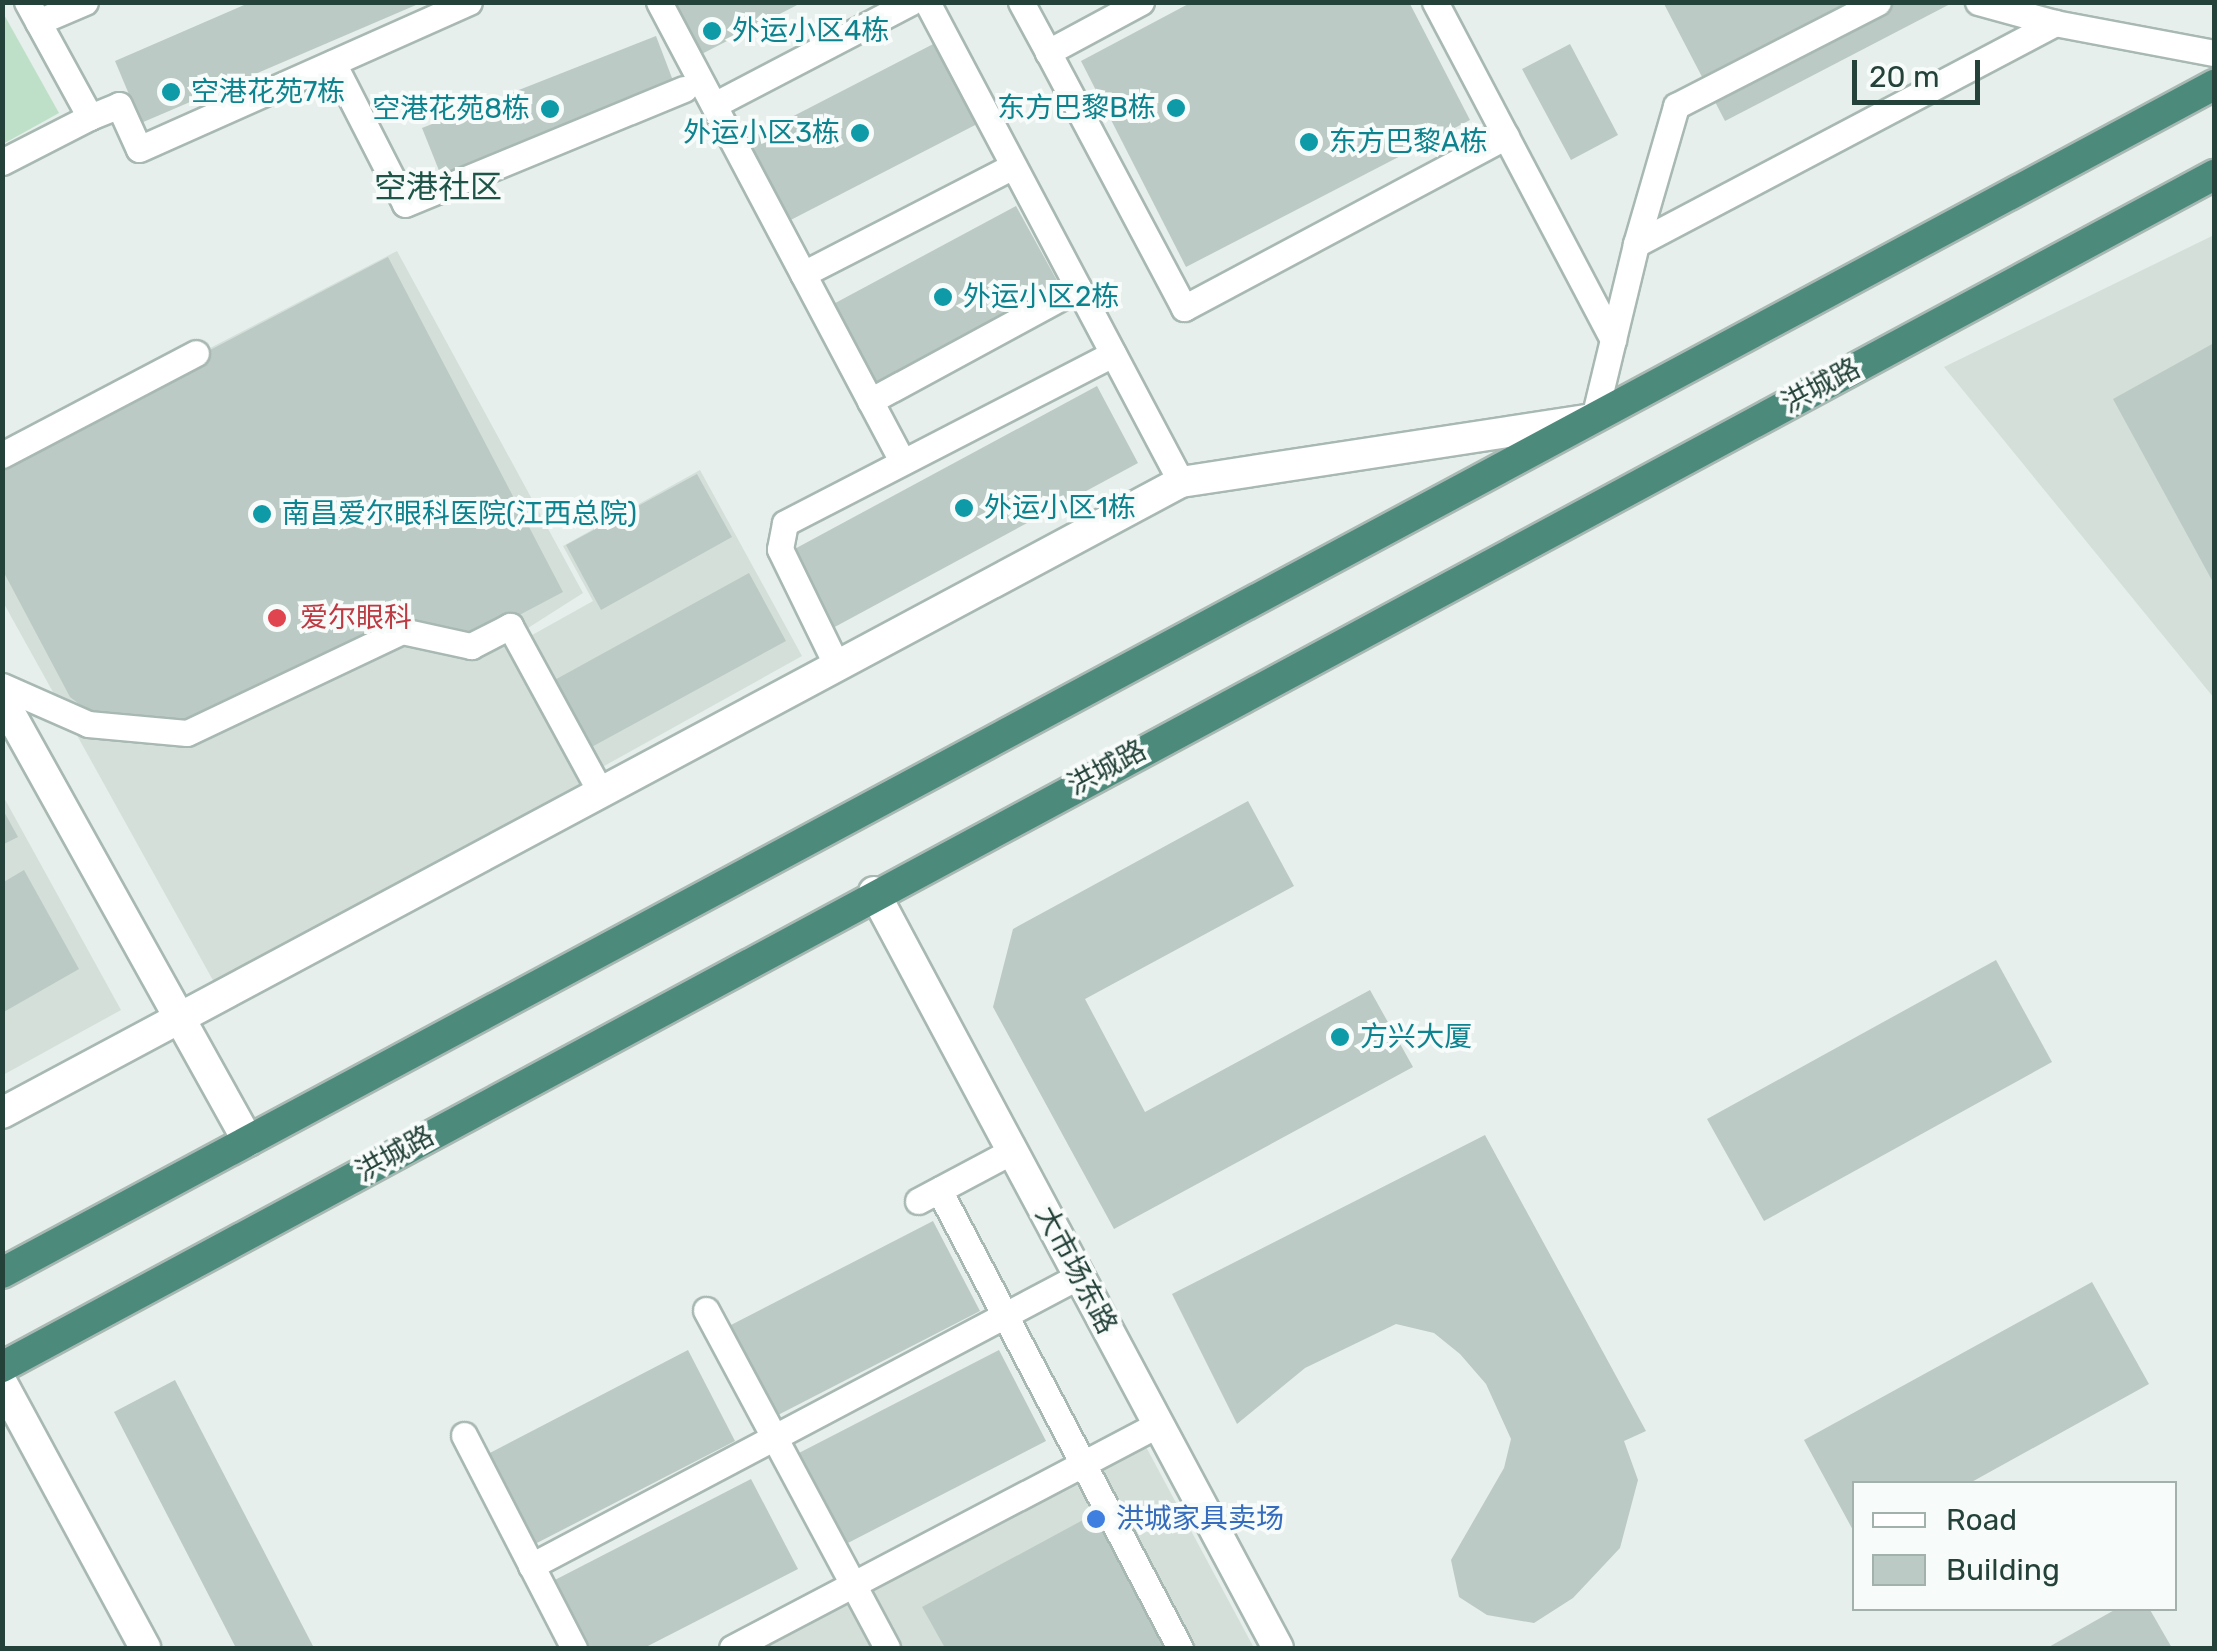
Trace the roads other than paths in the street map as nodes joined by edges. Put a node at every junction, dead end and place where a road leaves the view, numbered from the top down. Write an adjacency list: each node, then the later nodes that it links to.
1 (85, 2): 11 (lane)
2 (469, 2): 15 (lane)
3 (659, 2): 18 (lane)
4 (911, 2): 18 (lane)
5 (927, 2): 22 (lane)
6 (1021, 2): 13 (lane)
7 (1142, 2): 13 (lane)
8 (1435, 2): 20 (lane)
9 (1878, 2): 24 (lane)
10 (1978, 2): 12 (lane)
11 (32, 12): 19 (lane)
12 (2055, 24): 14 (lane); 24 (lane)
13 (1048, 52): 20 (lane)
14 (2214, 53)
15 (333, 63): 17 (lane); 19 (lane)
16 (2214, 85): 31 (highway)
17 (684, 88)
18 (714, 105): 25 (lane)
19 (90, 117): 21 (lane)
20 (1506, 136): 27 (lane)
21 (2, 162)
22 (1013, 166): 25 (lane); 26 (lane)
23 (2214, 176): 39 (highway, 洪城路)
24 (1636, 244): 27 (lane)
25 (804, 274): 30 (lane)
26 (1078, 288): 29 (lane); 30 (lane)
27 (1614, 340): 31 (lane)
28 (196, 353): 32 (lane)
29 (1113, 354): 33 (lane); 34 (lane)
30 (870, 401): 33 (lane)
31 (1594, 418): 34 (main road); 42 (highway)
32 (2, 455)
33 (902, 461): 35 (lane)
34 (1181, 482): 35 (main road)
35 (837, 666): 38 (main road)
36 (2, 686): 38 (lane)
37 (2, 700): 40 (main road)
38 (601, 792): 40 (main road)
39 (874, 892): 43 (main road, 大市场东路); 48 (highway, 洪城路)
40 (180, 1018): 41 (main road); 42 (main road)
41 (2, 1113)
42 (248, 1141): 44 (highway)
43 (1012, 1151): 45 (main road, 大市场东路); 47 (lane)
44 (2, 1273)
45 (1079, 1276): 47 (lane); 50 (main road, 大市场东路)
46 (706, 1310): 52 (lane)
47 (1004, 1315): 52 (lane); 53 (lane)
48 (2, 1367)
49 (2, 1383): 56 (main road)
50 (1158, 1424): 53 (lane); 61 (main road, 大市场东路)
51 (464, 1435): 54 (lane)
52 (774, 1437): 54 (lane); 55 (lane)
53 (1082, 1463): 55 (lane); 60 (lane)
54 (531, 1566): 57 (lane)
55 (853, 1585): 58 (lane); 59 (lane)
56 (145, 1648)
57 (574, 1648)
58 (732, 1648)
59 (887, 1648)
60 (1180, 1648)
61 (1278, 1648)

